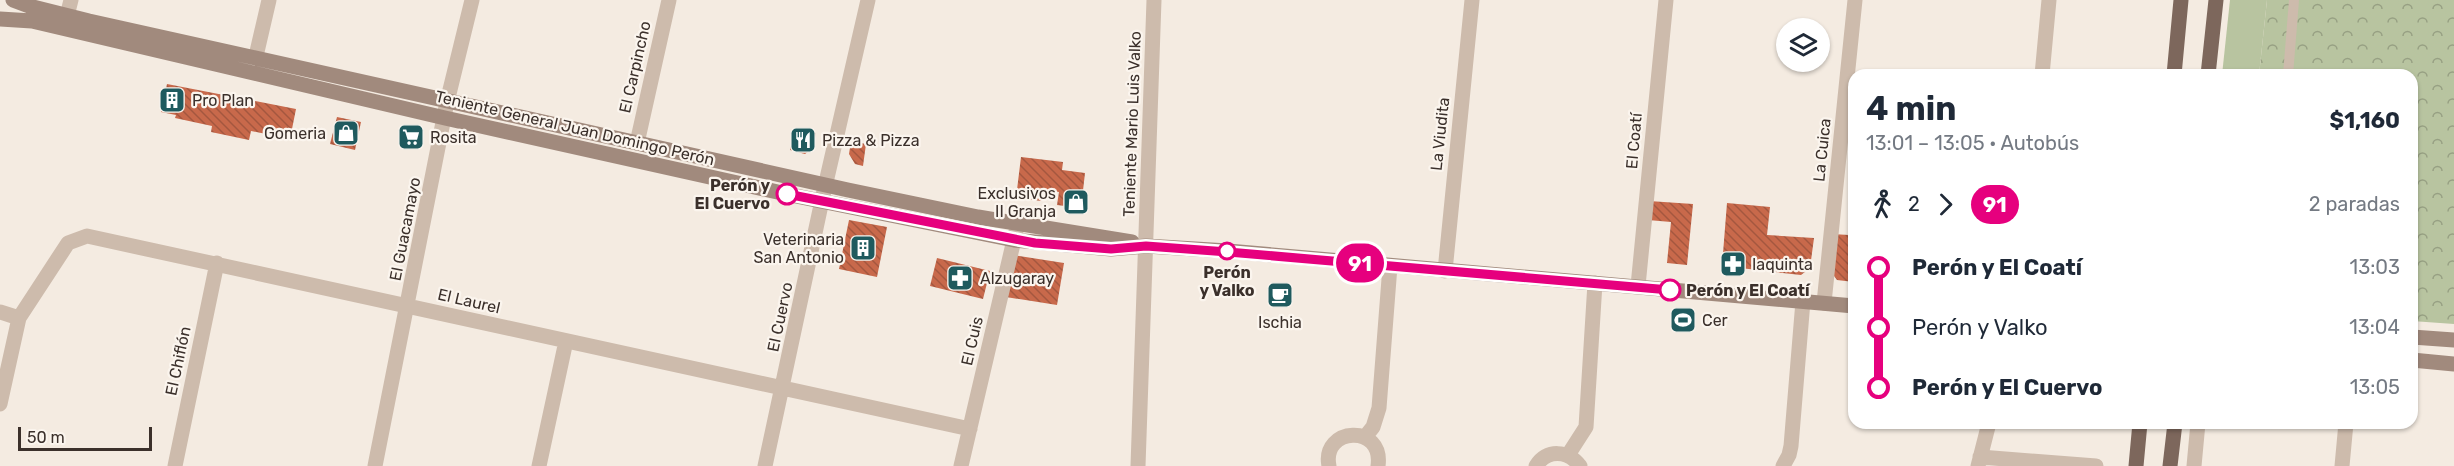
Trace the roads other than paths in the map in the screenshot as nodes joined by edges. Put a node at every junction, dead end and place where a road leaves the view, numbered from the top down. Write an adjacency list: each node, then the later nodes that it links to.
1 (13, 0): 15 (main road, Teniente General Juan Domingo Perón)
2 (71, 0): 15 (street)
3 (269, 0): 17 (street)
4 (472, 0): 22 (street, El Guacamayo)
5 (669, 0): 24 (street, El Carpincho)
6 (868, 0): 25 (street, El Cuervo)
7 (1154, 0): 29 (street, Teniente Mario Luis Valko)
8 (1472, 0): 32 (street, La Viudita)
9 (1666, 0): 34 (street, El Coatí)
10 (1855, 0): 36 (street, La Cuica)
11 (2049, 0): 18 (street)
12 (2181, 0): 19 (main road)
13 (2216, 0): 20 (main road)
14 (2294, 0): 21 (lane)
15 (68, 15): 17 (main road, Teniente General Juan Domingo Perón)
16 (0, 19): 23 (main road, Teniente General Juan Domingo Perón)
17 (256, 56): 22 (main road, Teniente General Juan Domingo Perón)
18 (2043, 69)
19 (2175, 69)
20 (2209, 69)
21 (2289, 69)
22 (447, 102): 23 (street, El Guacamayo); 24 (main road, Teniente General Juan Domingo Perón)
23 (445, 118): 26 (main road, Teniente General Juan Domingo Perón); 37 (street, El Guacamayo)
24 (637, 143): 25 (main road, Teniente General Juan Domingo Perón)
25 (825, 185): 26 (street, El Cuervo); 27 (main road, Teniente General Juan Domingo Perón)
26 (822, 201): 28 (main road, Teniente General Juan Domingo Perón); 46 (street, El Cuervo)
27 (1018, 224): 28 (street, El Cuis); 29 (main road, Teniente General Juan Domingo Perón)
28 (1014, 240): 29 (main road, Teniente General Juan Domingo Perón); 48 (street, El Cuis)
29 (1146, 246): 31 (main road, Teniente General Juan Domingo Perón); 62 (street, Teniente Mario Luis Valko)
30 (217, 263): 37 (street, El Laurel); 40 (street, El Laurel); 57 (street, El Chiflón)
31 (1390, 266): 32 (main road, Teniente General Juan Domingo Perón); 54 (street)
32 (1445, 271): 33 (main road, Teniente General Juan Domingo Perón)
33 (1595, 283): 34 (main road, Teniente General Juan Domingo Perón); 55 (street)
34 (1638, 286): 35 (main road, Teniente General Juan Domingo Perón)
35 (1803, 301): 36 (main road, Teniente General Juan Domingo Perón); 67 (street)
36 (1824, 303): 38 (main road, Teniente General Juan Domingo Perón)
37 (408, 305): 43 (street, El Laurel); 58 (street, El Guacamayo)
38 (1848, 305)
39 (0, 312): 40 (street)
40 (19, 318): 47 (street)
41 (2418, 337): 42 (main road)
42 (2454, 340)
43 (566, 341): 46 (street, El Laurel); 59 (street)
44 (2418, 361): 45 (main road)
45 (2454, 364)
46 (783, 389): 48 (street, El Laurel); 60 (street, El Cuervo)
47 (0, 404)
48 (970, 429): 61 (street, El Cuis)
49 (1987, 429): 56 (street)
50 (2139, 429): 69 (main road)
51 (2174, 429): 70 (main road)
52 (2197, 429): 71 (street)
53 (2345, 429): 72 (street)
54 (1365, 437): 63 (street); 64 (street)
55 (1568, 455): 65 (street); 66 (street)
56 (1979, 461): 68 (street)
57 (175, 466)
58 (375, 466)
59 (539, 466)
60 (765, 466)
61 (961, 466)
62 (1138, 466)
63 (1329, 466)
64 (1378, 466)
65 (1536, 466)
66 (1580, 466)
67 (1783, 466)
68 (2096, 466)
69 (2136, 466)
70 (2170, 466)
71 (2194, 466)
72 (2342, 466)

